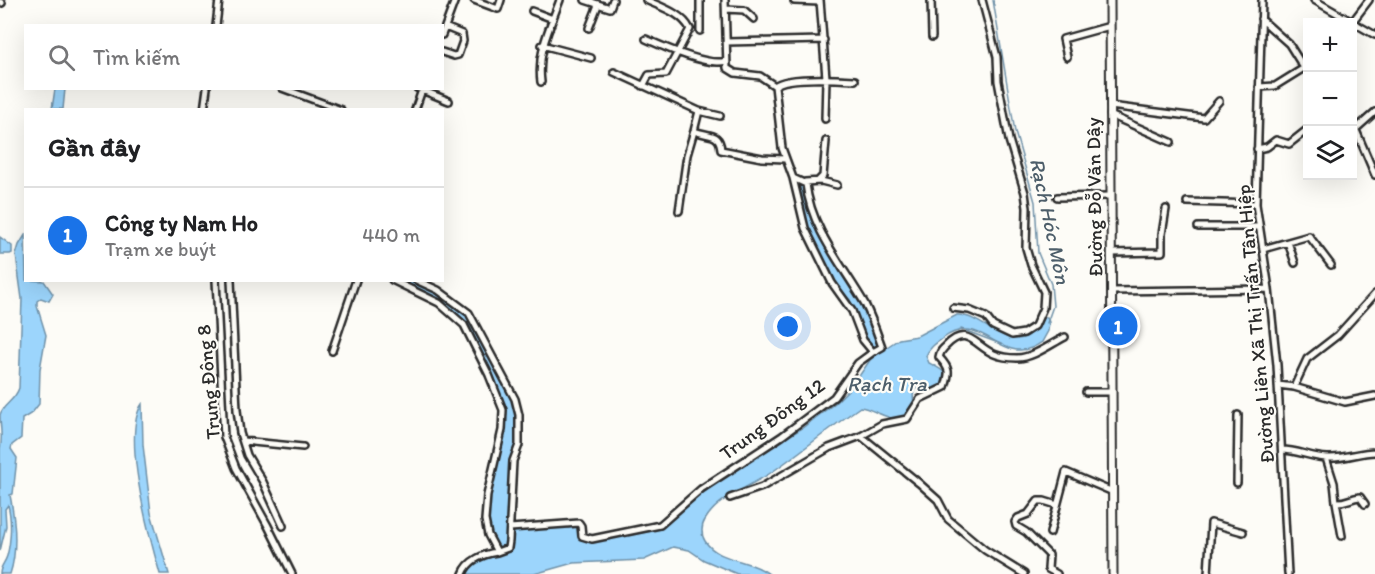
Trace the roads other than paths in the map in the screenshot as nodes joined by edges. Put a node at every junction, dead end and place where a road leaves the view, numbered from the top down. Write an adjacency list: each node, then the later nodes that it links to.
1 (219, 0): 28 (street)
2 (455, 0): 31 (street)
3 (474, 0): 4 (street)
4 (501, 0)
5 (560, 0): 25 (street)
6 (585, 0): 20 (street)
7 (613, 0): 20 (street)
8 (646, 0): 41 (street)
9 (692, 0): 17 (street)
10 (725, 0): 21 (street)
11 (931, 0): 36 (street)
12 (982, 0): 103 (street)
13 (1110, 0): 30 (main road, Đường Đỗ Văn Dậy)
14 (1262, 0): 27 (street, Đường Liên Xã Thị Trấn Tân Hiệp)
15 (1314, 0): 23 (street)
16 (1369, 0): 24 (street)
17 (700, 1): 34 (street)
18 (794, 1): 19 (street)
19 (820, 1): 38 (street)
20 (598, 5): 32 (street)
21 (726, 9): 26 (street); 39 (street)
22 (532, 11): 25 (street)
23 (1347, 18)
24 (1355, 18)
25 (553, 19): 40 (street)
26 (754, 19)
27 (1261, 19): 46 (street); 54 (street, Đường Liên Xã Thị Trấn Tân Hiệp)
28 (216, 24)
29 (1357, 24): 35 (street)
30 (1110, 26): 43 (street); 61 (main road, Đường Đỗ Văn Dậy)
31 (446, 27): 33 (street); 42 (street)
32 (589, 28)
33 (444, 31)
34 (700, 31)
35 (1375, 35)
36 (932, 37)
37 (646, 39): 41 (street)
38 (824, 40): 39 (street); 49 (street)
39 (726, 42): 45 (street)
40 (542, 45): 44 (street); 51 (street)
41 (676, 52): 45 (street); 52 (street)
42 (444, 53)
43 (1067, 57)
44 (591, 58)
45 (726, 61): 53 (street)
46 (1303, 65)
47 (1303, 71): 54 (street)
48 (614, 72): 52 (street)
49 (826, 78): 50 (street); 53 (street); 69 (street)
50 (855, 80)
51 (541, 82)
52 (643, 86): 65 (street)
53 (775, 86): 76 (street)
54 (1259, 87): 75 (street, Đường Liên Xã Thị Trấn Tân Hiệp)
55 (207, 90): 62 (street)
56 (287, 90): 63 (street)
57 (420, 90): 64 (street)
58 (422, 90): 60 (street)
59 (1219, 100): 61 (street)
60 (449, 102)
61 (1110, 106): 67 (main road, Đường Đỗ Văn Dậy)
62 (204, 108)
63 (336, 108)
64 (415, 108)
65 (699, 111): 68 (street); 71 (street)
66 (1375, 112): 70 (street)
67 (1110, 115): 74 (street); 82 (main road, Đường Đỗ Văn Dậy)
68 (720, 116)
69 (825, 120)
70 (1357, 128): 77 (street)
71 (694, 131): 76 (street); 87 (street)
72 (1303, 133): 75 (street)
73 (826, 141): 79 (street)
74 (1170, 142)
75 (1257, 149): 85 (street, Đường Liên Xã Thị Trấn Tân Hiệp)
76 (785, 159): 78 (street)
77 (1375, 175)
78 (793, 178): 80 (street); 106 (street)
79 (818, 181): 80 (street); 81 (street)
80 (805, 182): 106 (street)
81 (837, 185)
82 (1110, 196): 83 (street); 92 (main road, Đường Đỗ Văn Dậy)
83 (1057, 197)
84 (1187, 202): 85 (street)
85 (1256, 204): 89 (street, Đường Liên Xã Thị Trấn Tân Hiệp)
86 (1166, 209): 92 (street)
87 (679, 211)
88 (1198, 227): 89 (street)
89 (1259, 227): 91 (street, Đường Liên Xã Thị Trấn Tân Hiệp)
90 (1288, 242): 91 (street); 93 (street); 94 (street)
91 (1263, 249): 100 (street, Đường Liên Xã Thị Trấn Tân Hiệp)
92 (1111, 253): 101 (main road, Đường Đỗ Văn Dậy)
93 (1295, 263)
94 (1331, 265)
95 (216, 282): 131 (street, Trung Đông 8)
96 (231, 282): 114 (street)
97 (355, 282): 105 (street)
98 (396, 282): 130 (street)
99 (420, 282): 126 (street)
100 (1269, 289): 101 (street); 107 (street, Đường Liên Xã Thị Trấn Tân Hiệp)
101 (1112, 291): 110 (main road, Đường Đỗ Văn Dậy)
102 (1375, 294): 108 (street)
103 (953, 308)
104 (1065, 338): 113 (street)
105 (332, 351)
106 (873, 352): 126 (street, Trung Đông 12)
107 (1278, 385): 108 (street); 116 (street, Đường Liên Xã Thị Trấn Tân Hiệp)
108 (1294, 387): 111 (street)
109 (1086, 392): 110 (street)
110 (1112, 392): 120 (main road, Đường Đỗ Văn Dậy)
111 (1375, 396)
112 (1238, 415): 119 (street)
113 (861, 436): 121 (street); 133 (street)
114 (243, 441): 115 (street); 125 (street)
115 (303, 447)
116 (1282, 450): 118 (street); 137 (street, Đường Liên Xã Thị Trấn Tân Hiệp)
117 (1375, 452): 118 (street)
118 (1326, 458): 122 (street)
119 (1237, 483)
120 (1113, 492): 124 (street); 135 (main road, Đường Đỗ Văn Dậy)
121 (730, 498)
122 (1336, 502): 123 (street); 129 (street)
123 (1365, 504)
124 (1057, 505): 127 (street); 134 (street)
125 (283, 526)
126 (510, 528): 130 (street)
127 (1050, 532)
128 (1243, 532): 136 (street)
129 (1342, 536)
130 (497, 552): 132 (street)
131 (292, 574)
132 (463, 574)
133 (1024, 574)
134 (1057, 574)
135 (1113, 574)
136 (1208, 574)
137 (1288, 574)

